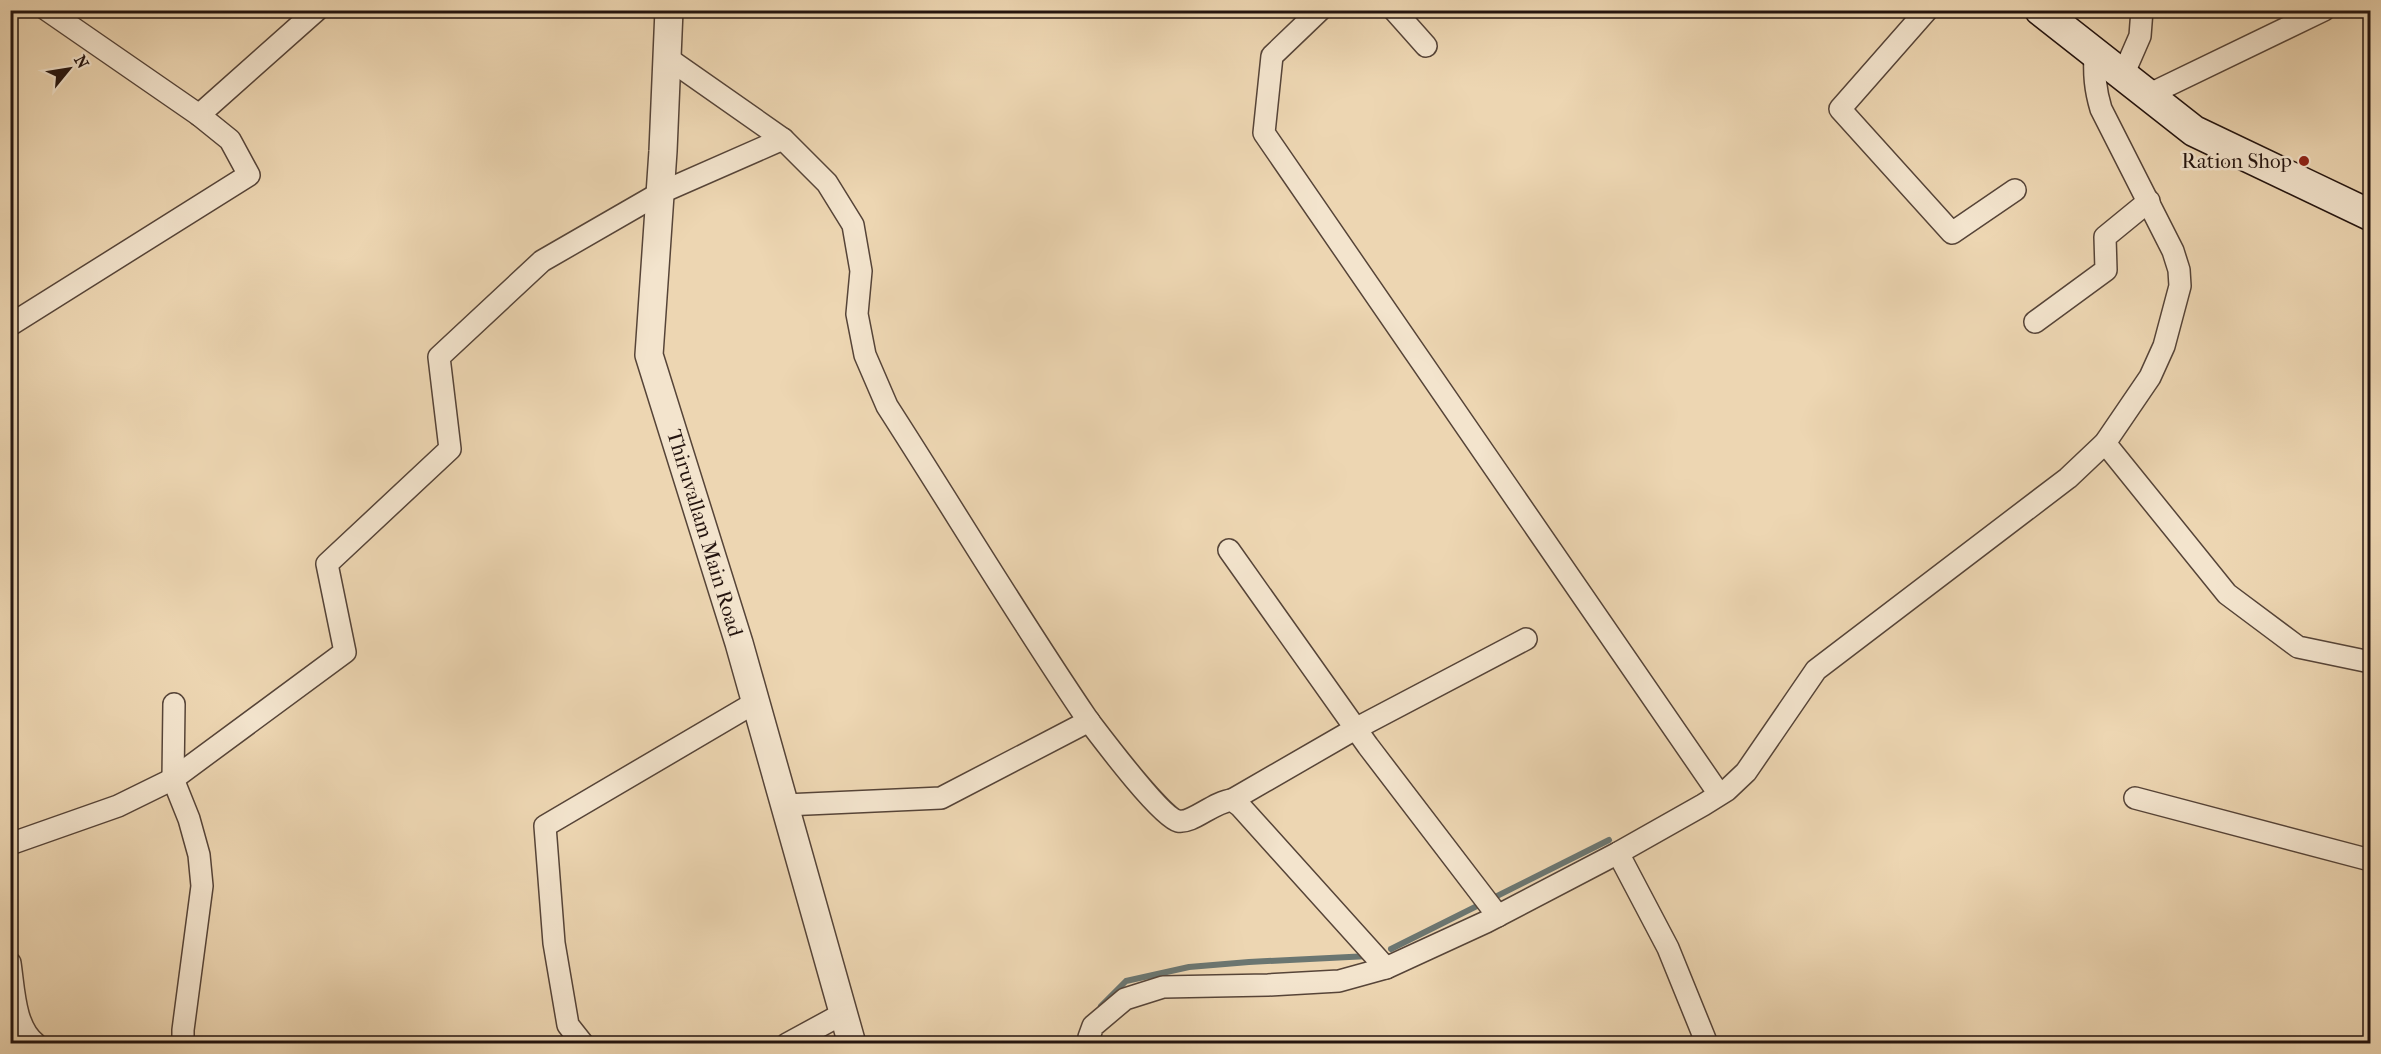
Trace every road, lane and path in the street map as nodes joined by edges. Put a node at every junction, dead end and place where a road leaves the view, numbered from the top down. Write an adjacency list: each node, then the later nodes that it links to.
1 (48, 10): 15 (street)
2 (317, 10): 15 (street)
3 (669, 10): 12 (street, Thiruvallam Main Road)
4 (1320, 10): 32 (street)
5 (1394, 10): 10 (street)
6 (1928, 10): 17 (street)
7 (2040, 10): 11 (main road)
8 (2142, 10): 13 (street)
9 (2324, 10): 14 (street)
10 (1426, 46)
11 (2096, 54): 13 (main road); 19 (street)
12 (666, 57): 16 (street); 18 (street, Thiruvallam Main Road)
13 (2123, 75): 14 (main road)
14 (2148, 95): 20 (main road)
15 (199, 115): 22 (street)
16 (783, 138): 18 (street); 29 (street)
17 (2015, 189)
18 (660, 193): 27 (street, Thiruvallam Main Road); 31 (street)
19 (2149, 201): 21 (street); 23 (street)
20 (2370, 215)
21 (2035, 322)
22 (10, 324)
23 (2105, 443): 26 (street); 32 (street)
24 (1229, 550): 30 (street)
25 (1526, 639): 30 (street)
26 (2370, 662)
27 (756, 702): 35 (street, Thiruvallam Main Road); 45 (street)
28 (174, 704): 31 (street)
29 (1089, 721): 34 (street); 35 (street)
30 (1355, 729): 34 (street); 39 (street)
31 (173, 779): 36 (street); 44 (street)
32 (1719, 794): 37 (street)
33 (2135, 798): 38 (street)
34 (1232, 800): 41 (street)
35 (785, 806): 42 (street, Thiruvallam Main Road)
36 (10, 844)
37 (1618, 853): 39 (street); 49 (street)
38 (2370, 860)
39 (1498, 916): 41 (street)
40 (10, 963): 43 (street)
41 (1386, 968): 48 (street)
42 (844, 1012): 46 (street); 47 (street, Thiruvallam Main Road)
43 (36, 1044)
44 (183, 1044)
45 (583, 1044)
46 (787, 1044)
47 (852, 1044)
48 (1090, 1044)
49 (1707, 1044)

